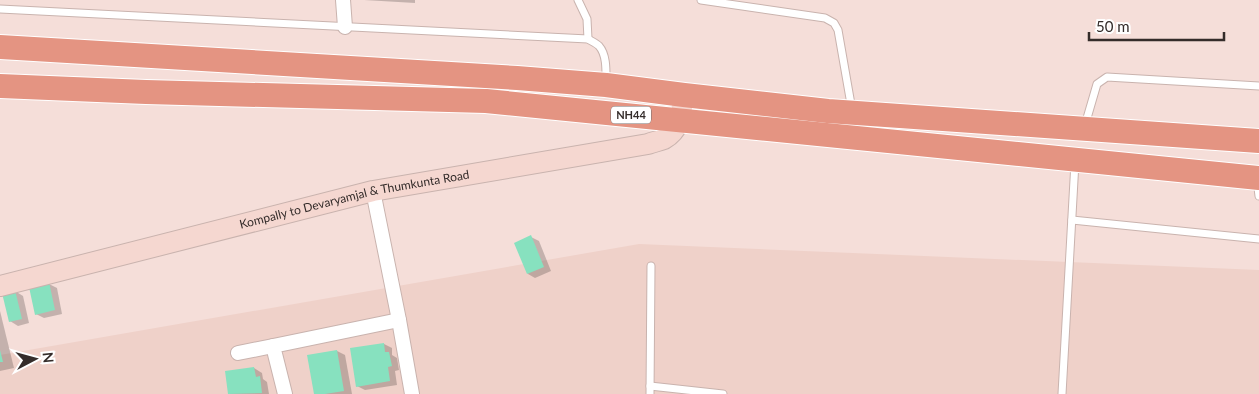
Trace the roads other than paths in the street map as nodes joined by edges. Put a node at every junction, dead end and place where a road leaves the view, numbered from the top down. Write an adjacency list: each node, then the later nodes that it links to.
1 (343, 0): 5 (street)
2 (578, 0): 6 (lane)
3 (701, 0): 12 (lane)
4 (0, 9): 5 (lane)
5 (345, 27): 6 (lane)
6 (588, 39): 8 (lane)
7 (0, 47): 8 (highway, NH44)
8 (606, 85): 11 (highway, NH44)
9 (0, 86): 13 (highway, NH44)
10 (1259, 86): 14 (lane)
11 (684, 96): 12 (highway, NH44); 13 (main road)
12 (853, 112): 14 (highway, NH44)
13 (680, 119): 16 (highway, NH44); 18 (main road, Kompally to Devaryamjal & Thumkunta Road)
14 (1084, 129): 15 (highway, NH44)
15 (1259, 141)
16 (1075, 159): 17 (highway, NH44); 19 (lane)
17 (1258, 184)
18 (373, 191): 22 (main road, Kompally to Devaryamjal & Thumkunta Road); 23 (street)
19 (1072, 220): 20 (lane); 30 (lane)
20 (1259, 239)
21 (651, 266): 26 (lane)
22 (0, 286)
23 (399, 320): 24 (street); 28 (street)
24 (273, 346): 25 (street); 27 (street)
25 (238, 353)
26 (650, 390): 29 (lane)
27 (285, 394)
28 (412, 394)
29 (723, 394)
30 (1062, 394)

